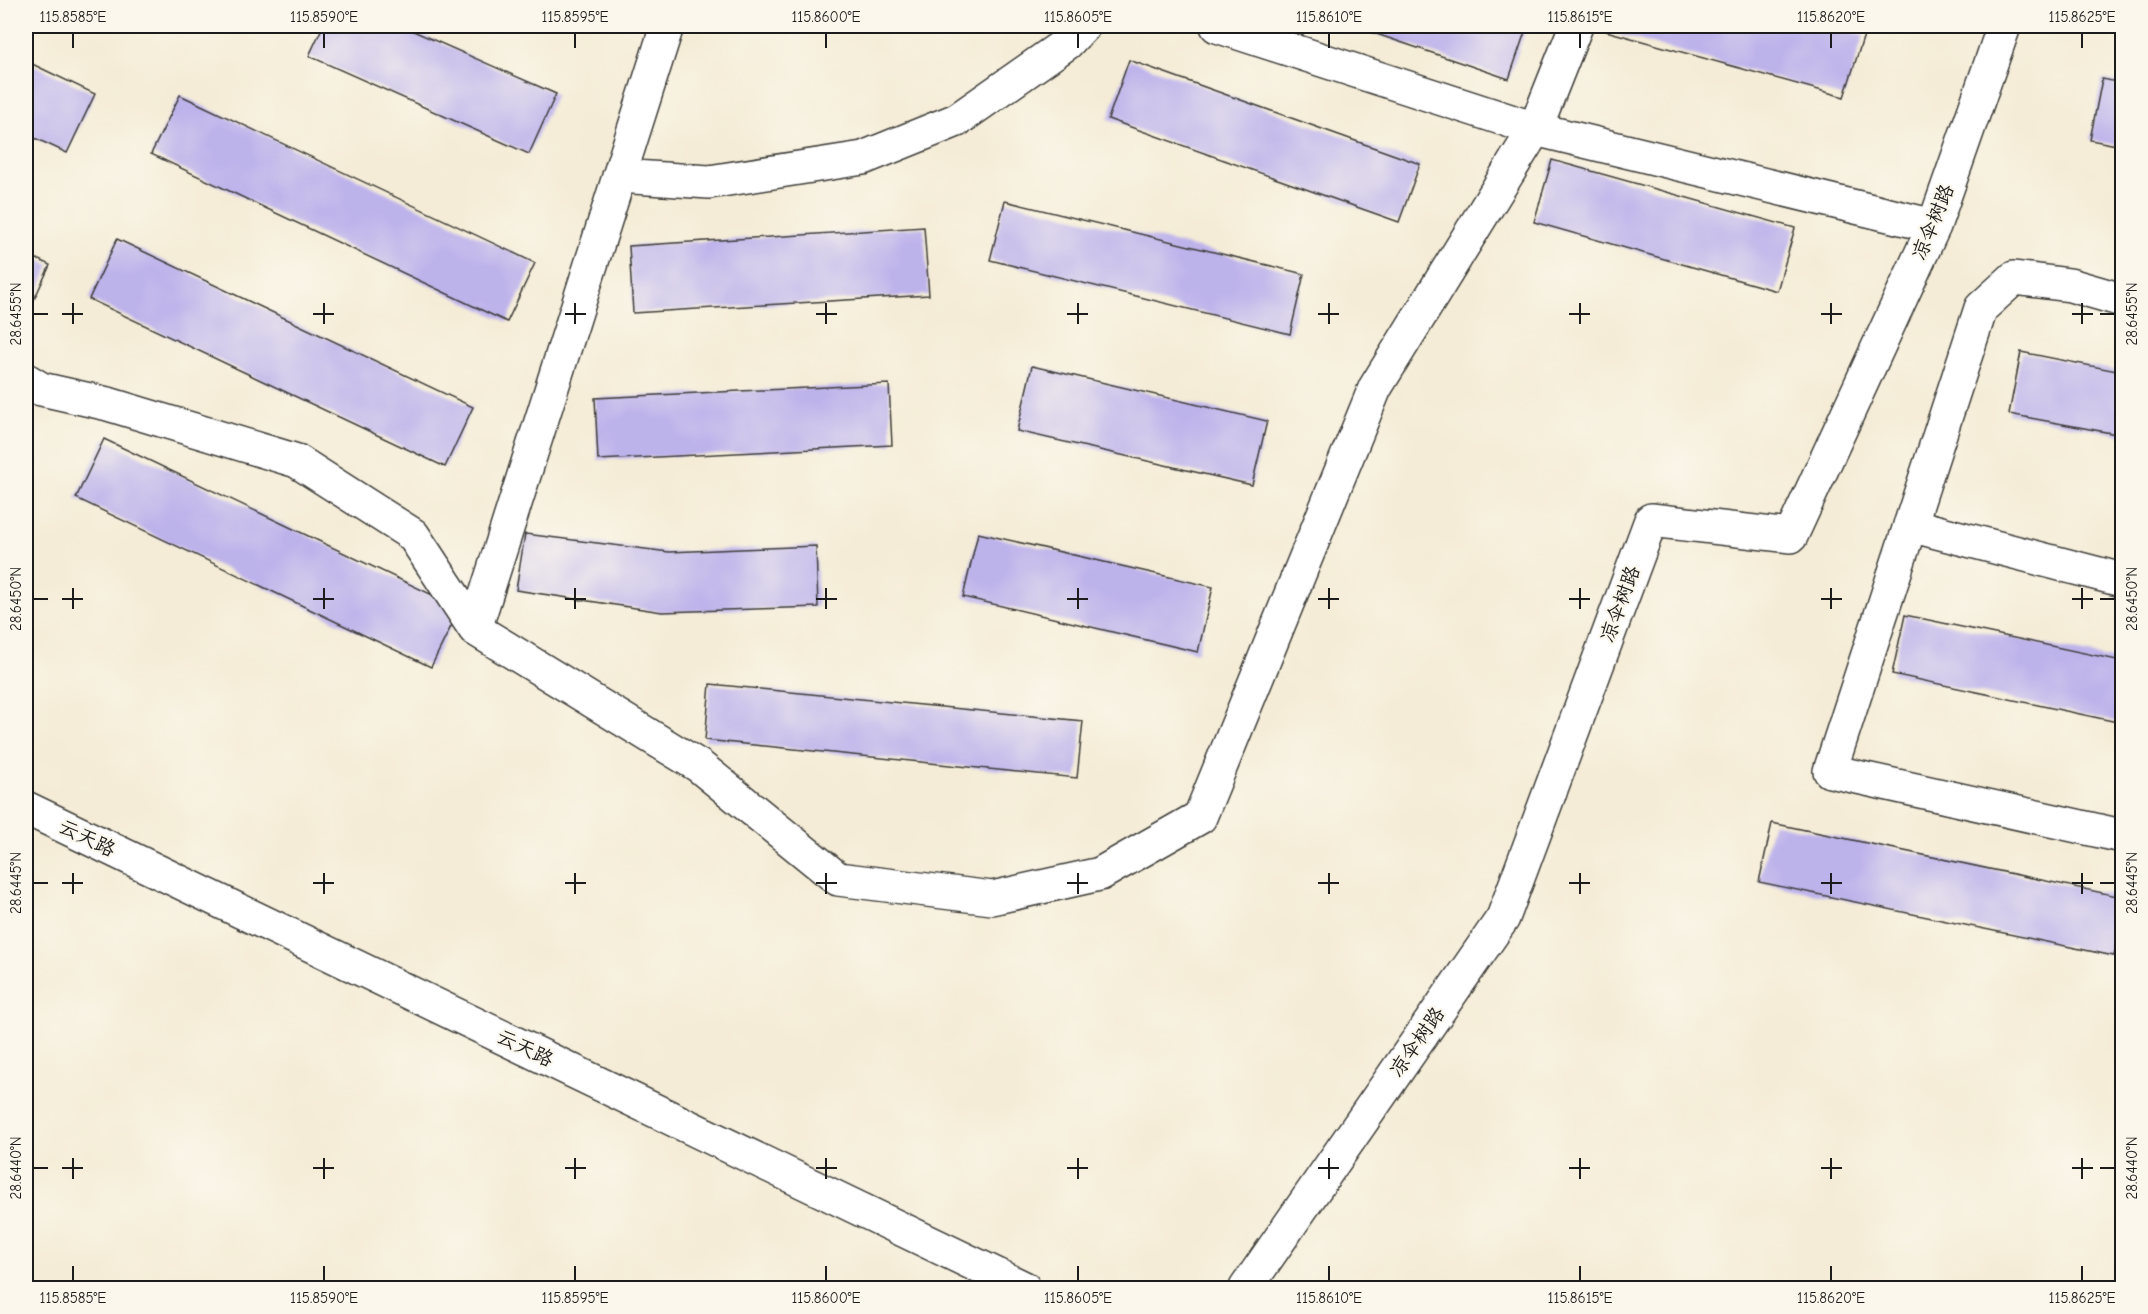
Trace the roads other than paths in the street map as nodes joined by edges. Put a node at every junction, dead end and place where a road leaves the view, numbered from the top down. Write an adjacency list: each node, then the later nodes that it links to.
1 (667, 26): 7 (street)
2 (1083, 26): 7 (street)
3 (1217, 26): 6 (street)
4 (1576, 26): 6 (street)
5 (2004, 26): 8 (street, 凉伞树路)
6 (1535, 129): 8 (street); 13 (street)
7 (619, 176): 13 (street)
8 (1934, 226): 17 (street, 凉伞树路)
9 (2122, 300): 11 (street)
10 (26, 380): 13 (street)
11 (1910, 525): 12 (street); 15 (street)
12 (2122, 580)
13 (475, 629)
14 (26, 808): 16 (street, 云天路)
15 (2122, 836)
16 (1024, 1288)
17 (1246, 1288)

